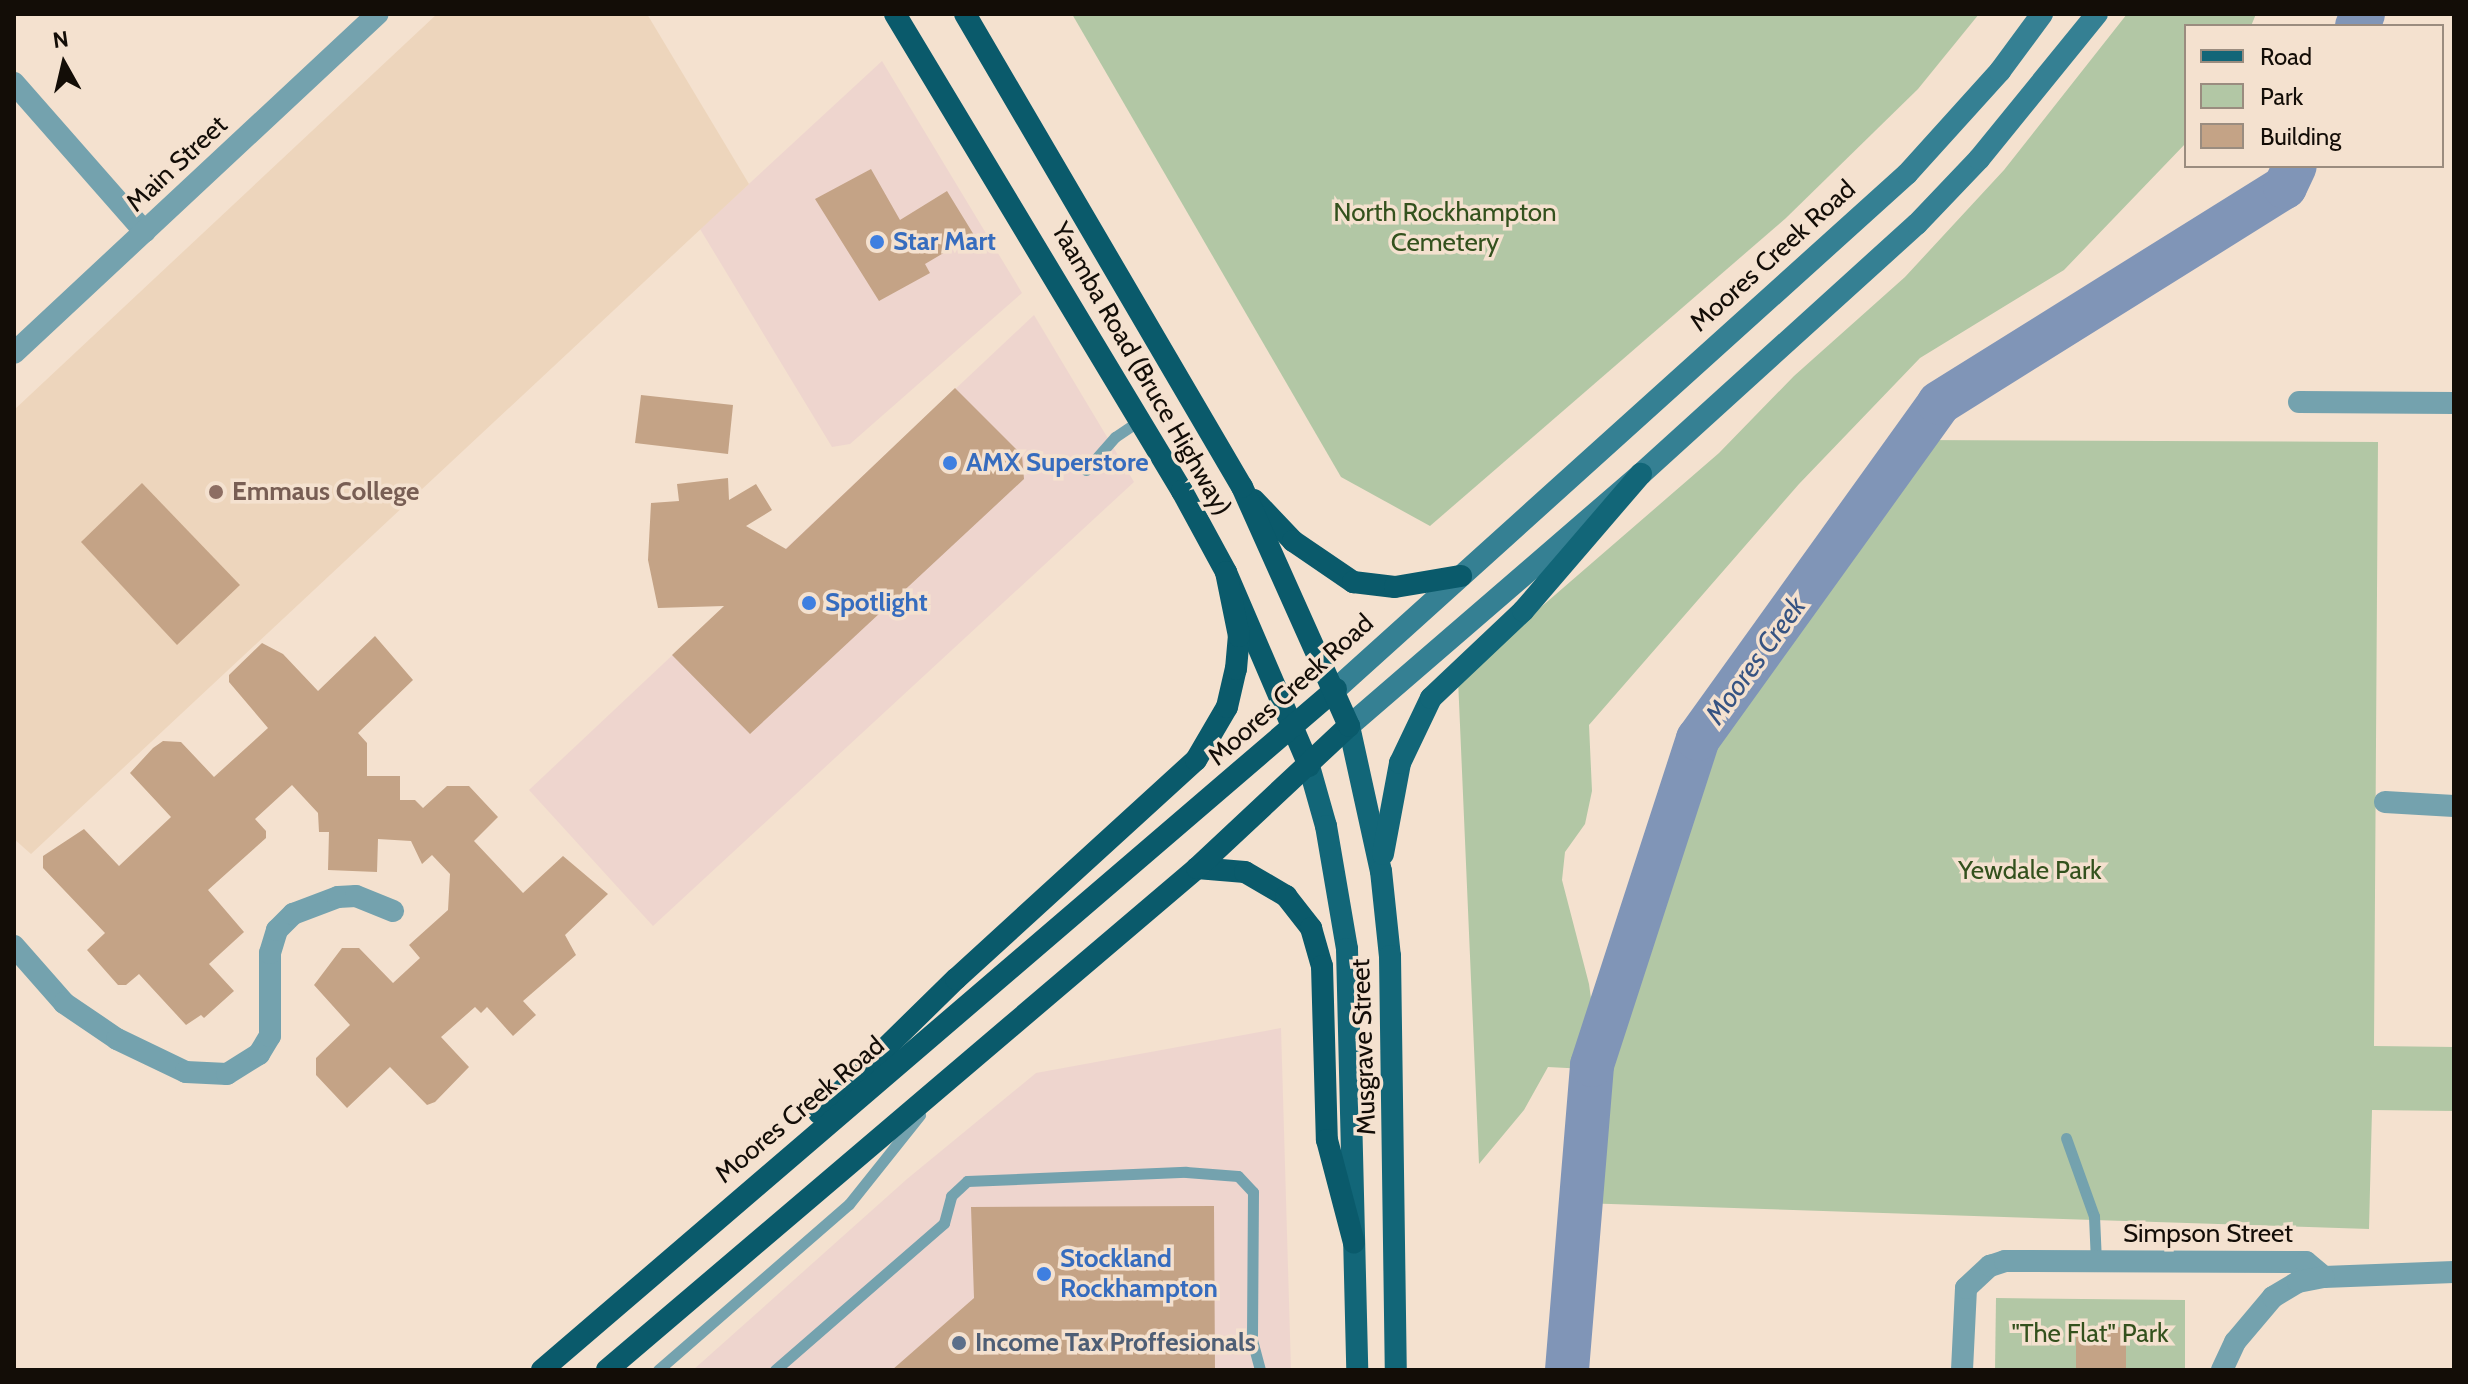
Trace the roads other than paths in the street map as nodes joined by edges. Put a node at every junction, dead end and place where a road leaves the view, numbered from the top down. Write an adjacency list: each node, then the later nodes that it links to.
1 (378, 14): 7 (street, Main Street)
2 (895, 14): 11 (highway, Yaamba Road (Bruce Highway))
3 (965, 14): 14 (highway, Yaamba Road (Bruce Highway))
4 (2042, 14): 16 (main road, Moores Creek Road)
5 (2097, 14): 13 (main road)
6 (14, 83): 7 (street)
7 (145, 232): 8 (street, Main Street)
8 (14, 353)
9 (2299, 402): 10 (street)
10 (2454, 403)
11 (1141, 419): 12 (lane); 15 (highway, Yaamba Road (Bruce Highway))
12 (1086, 470)
13 (1641, 474): 18 (main road); 24 (main road)
14 (1242, 487): 16 (highway); 17 (highway, Yaamba Road (Bruce Highway))
15 (1226, 572): 19 (highway, Yaamba Road (Bruce Highway)); 30 (highway)
16 (1461, 576): 17 (main road, Moores Creek Road)
17 (1336, 689): 18 (highway, Yaamba Road (Bruce Highway)); 19 (highway, Moores Creek Road)
18 (1349, 726): 20 (highway); 24 (main road, Musgrave Street)
19 (1296, 728): 20 (highway, Yaamba Road (Bruce Highway)); 30 (highway, Moores Creek Road)
20 (1309, 766): 23 (highway); 29 (main road, Musgrave Street)
21 (2385, 802): 22 (street)
22 (2454, 806)
23 (1197, 868): 27 (highway); 29 (highway)
24 (1381, 871): 40 (main road, Musgrave Street)
25 (393, 911): 26 (street)
26 (14, 946)
27 (942, 1086): 35 (highway); 36 (lane)
28 (2066, 1138): 31 (lane)
29 (1354, 1243): 39 (main road, Musgrave Street)
30 (684, 1245): 34 (highway, Moores Creek Road)
31 (2096, 1261): 33 (street, Simpson Street); 41 (street, Simpson Street)
32 (2454, 1272): 33 (street, Simpson Street)
33 (2324, 1277): 42 (street)
34 (542, 1370)
35 (607, 1370)
36 (658, 1370)
37 (775, 1370): 38 (lane)
38 (1260, 1370)
39 (1357, 1370)
40 (1396, 1370)
41 (1962, 1370)
42 (2222, 1370)

